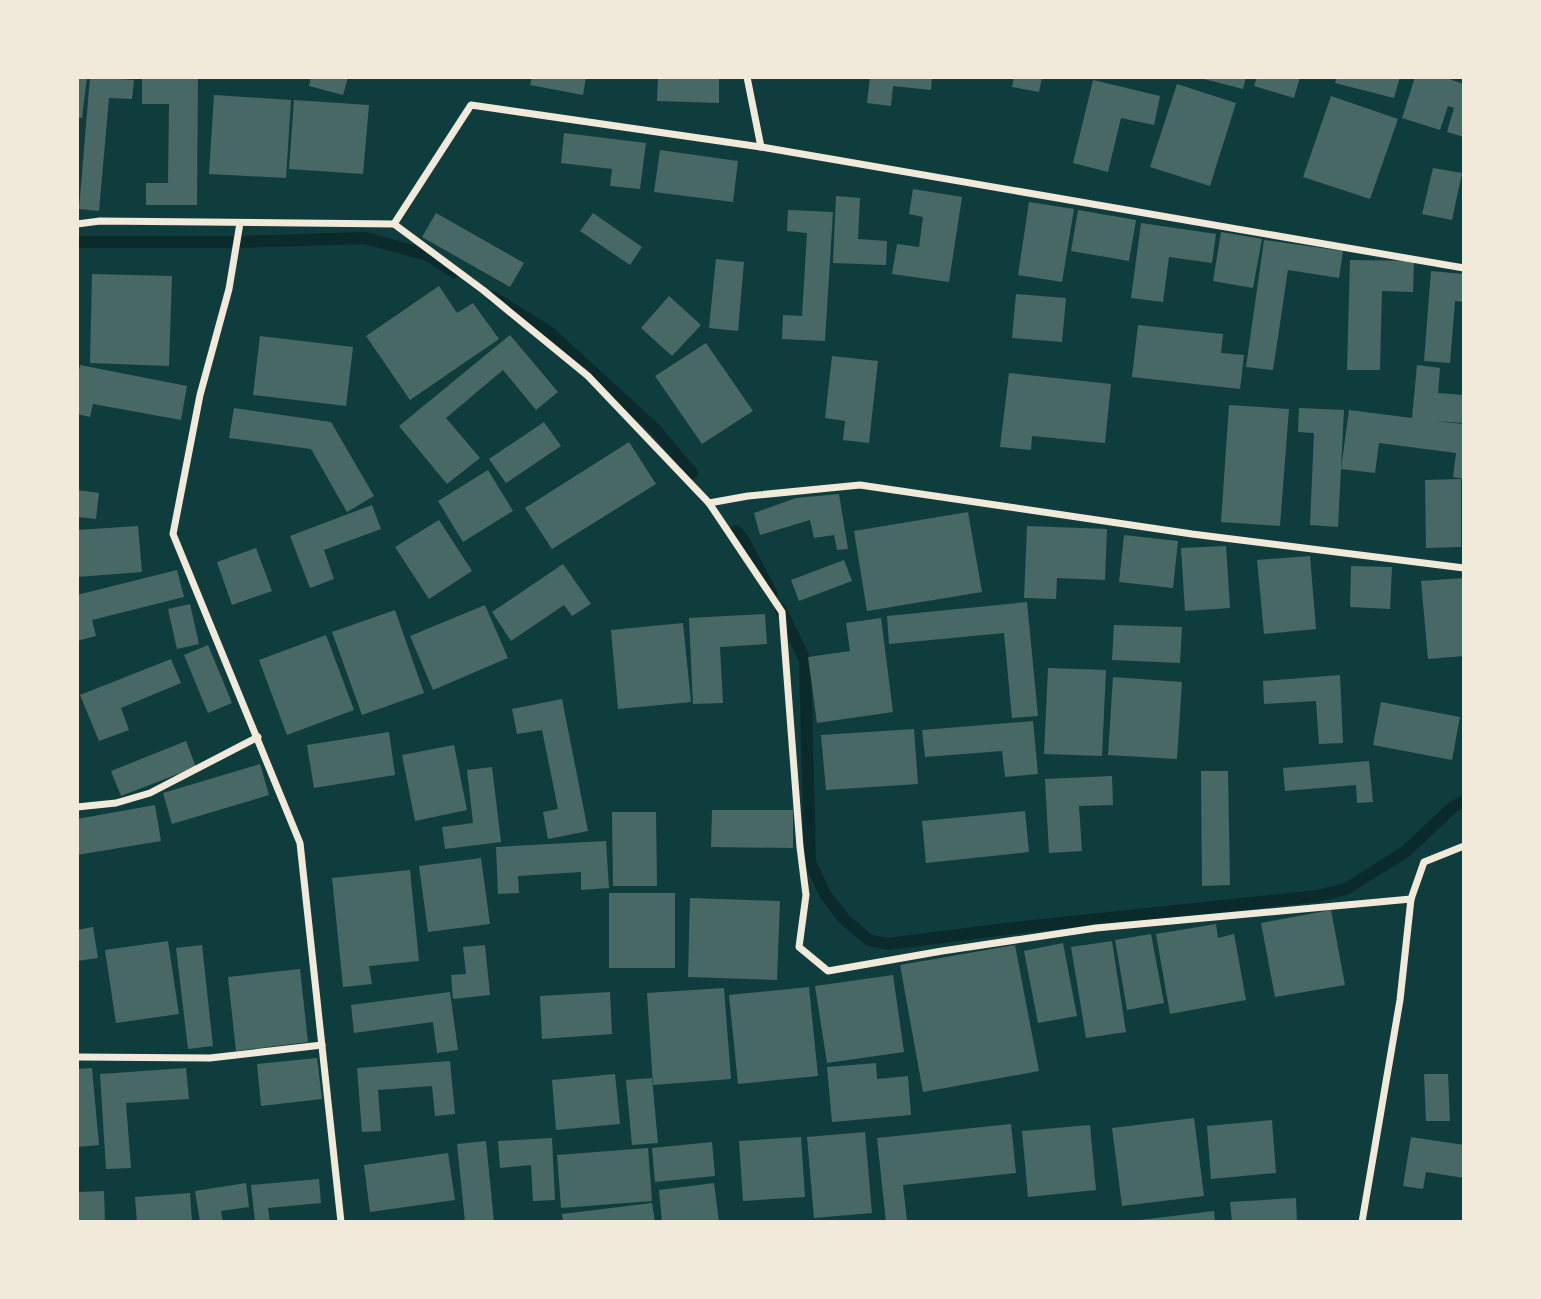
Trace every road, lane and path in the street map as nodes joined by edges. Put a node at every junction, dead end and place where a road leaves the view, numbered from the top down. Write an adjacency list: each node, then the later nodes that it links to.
1 (747, 77): 2 (street)
2 (761, 147): 5 (street); 6 (street)
3 (240, 223): 4 (street); 5 (street); 9 (street)
4 (77, 224)
5 (394, 224): 7 (street)
6 (1464, 268)
7 (709, 503): 8 (street); 12 (street)
8 (1464, 568)
9 (258, 737): 10 (street); 13 (street)
10 (77, 807)
11 (1464, 846): 12 (street)
12 (1411, 900): 16 (street)
13 (322, 1045): 14 (street); 15 (street)
14 (77, 1057)
15 (341, 1222)
16 (1362, 1222)

